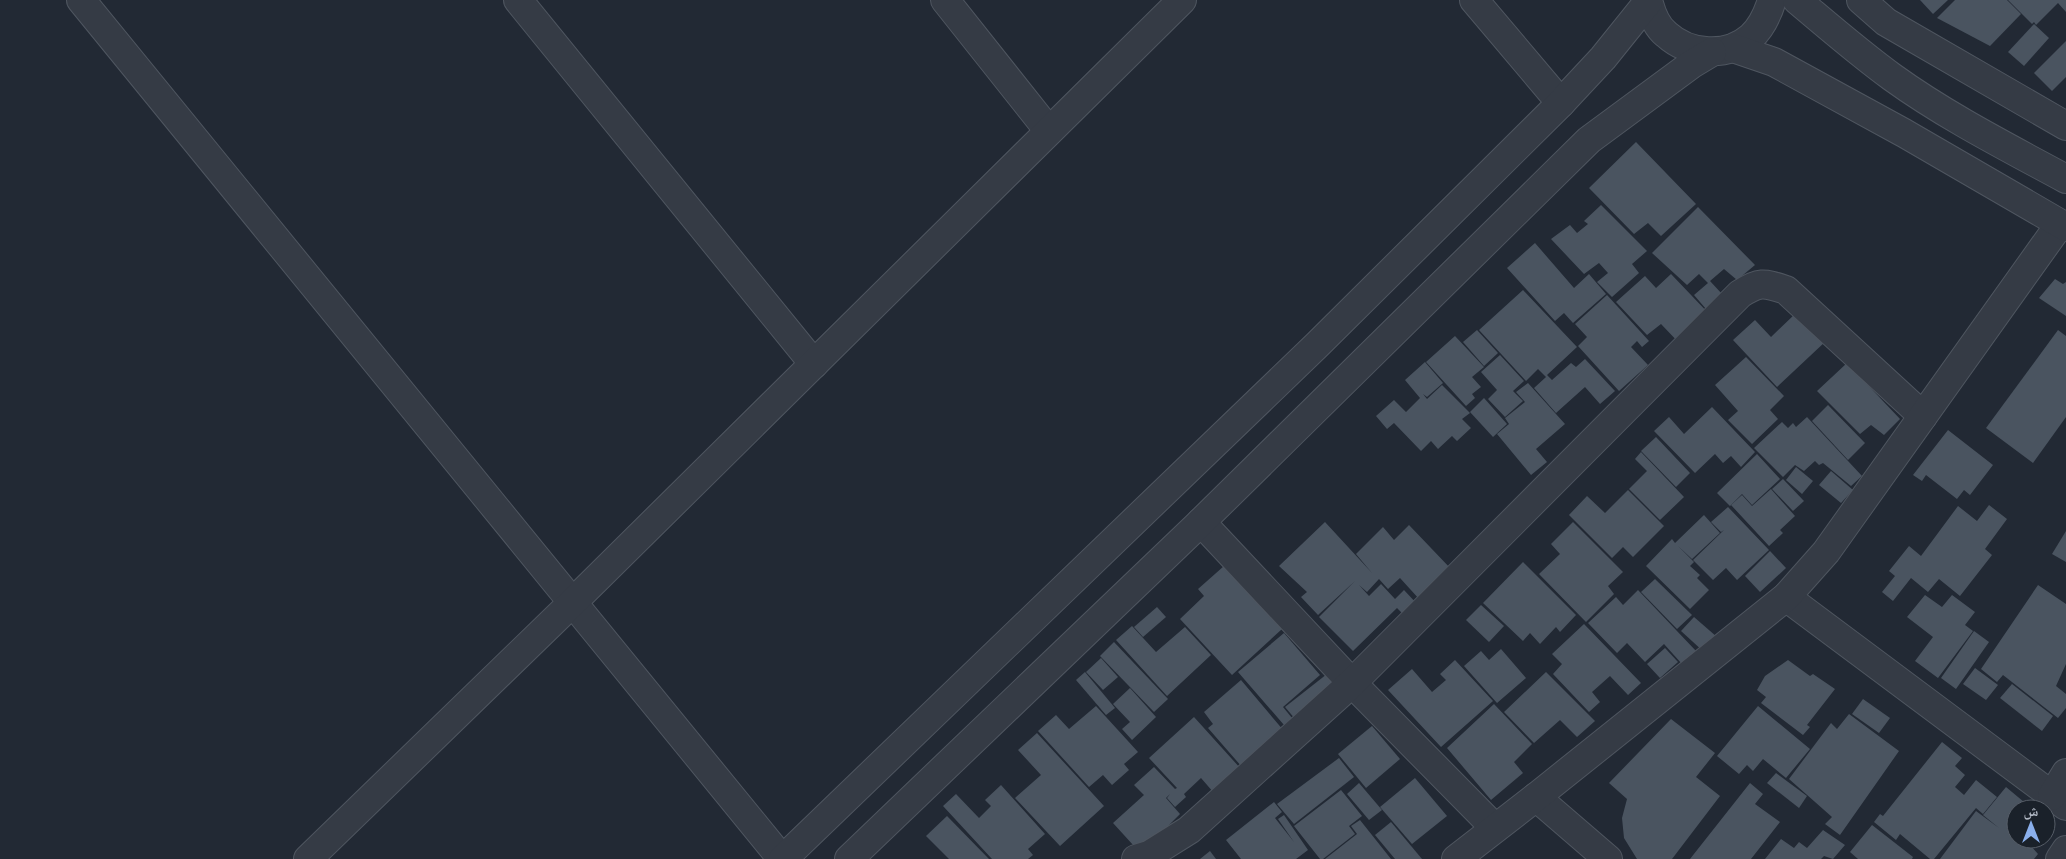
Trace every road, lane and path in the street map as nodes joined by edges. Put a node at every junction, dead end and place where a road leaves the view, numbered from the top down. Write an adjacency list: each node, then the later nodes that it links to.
1 (81, 0): 20 (street)
2 (518, 0): 16 (street)
3 (945, 0): 13 (street)
4 (1182, 0): 13 (street)
5 (1474, 0): 11 (street)
6 (1772, 0): 10 (street)
7 (1797, 0): 14 (street)
8 (1861, 0): 12 (street)
9 (1648, 1): 10 (street); 11 (street)
10 (1723, 50): 15 (street); 18 (street)
11 (1561, 103): 28 (street)
12 (2066, 126)
13 (1049, 132): 16 (street)
14 (2066, 179)
15 (2063, 226): 17 (street)
16 (814, 364): 20 (street)
17 (1923, 416): 19 (street); 21 (street)
18 (1201, 522): 21 (street); 29 (street)
19 (1786, 596): 23 (street); 24 (street)
20 (572, 602): 27 (street); 28 (street)
21 (1352, 683): 25 (street); 30 (street)
22 (2066, 773): 24 (street)
23 (1536, 797): 25 (street); 32 (street)
24 (2059, 801)
25 (1495, 828): 31 (street)
26 (2066, 850): 33 (street)
27 (308, 859)
28 (782, 859)
29 (849, 859)
30 (1136, 859)
31 (1456, 859)
32 (1608, 859)
33 (2060, 859)

